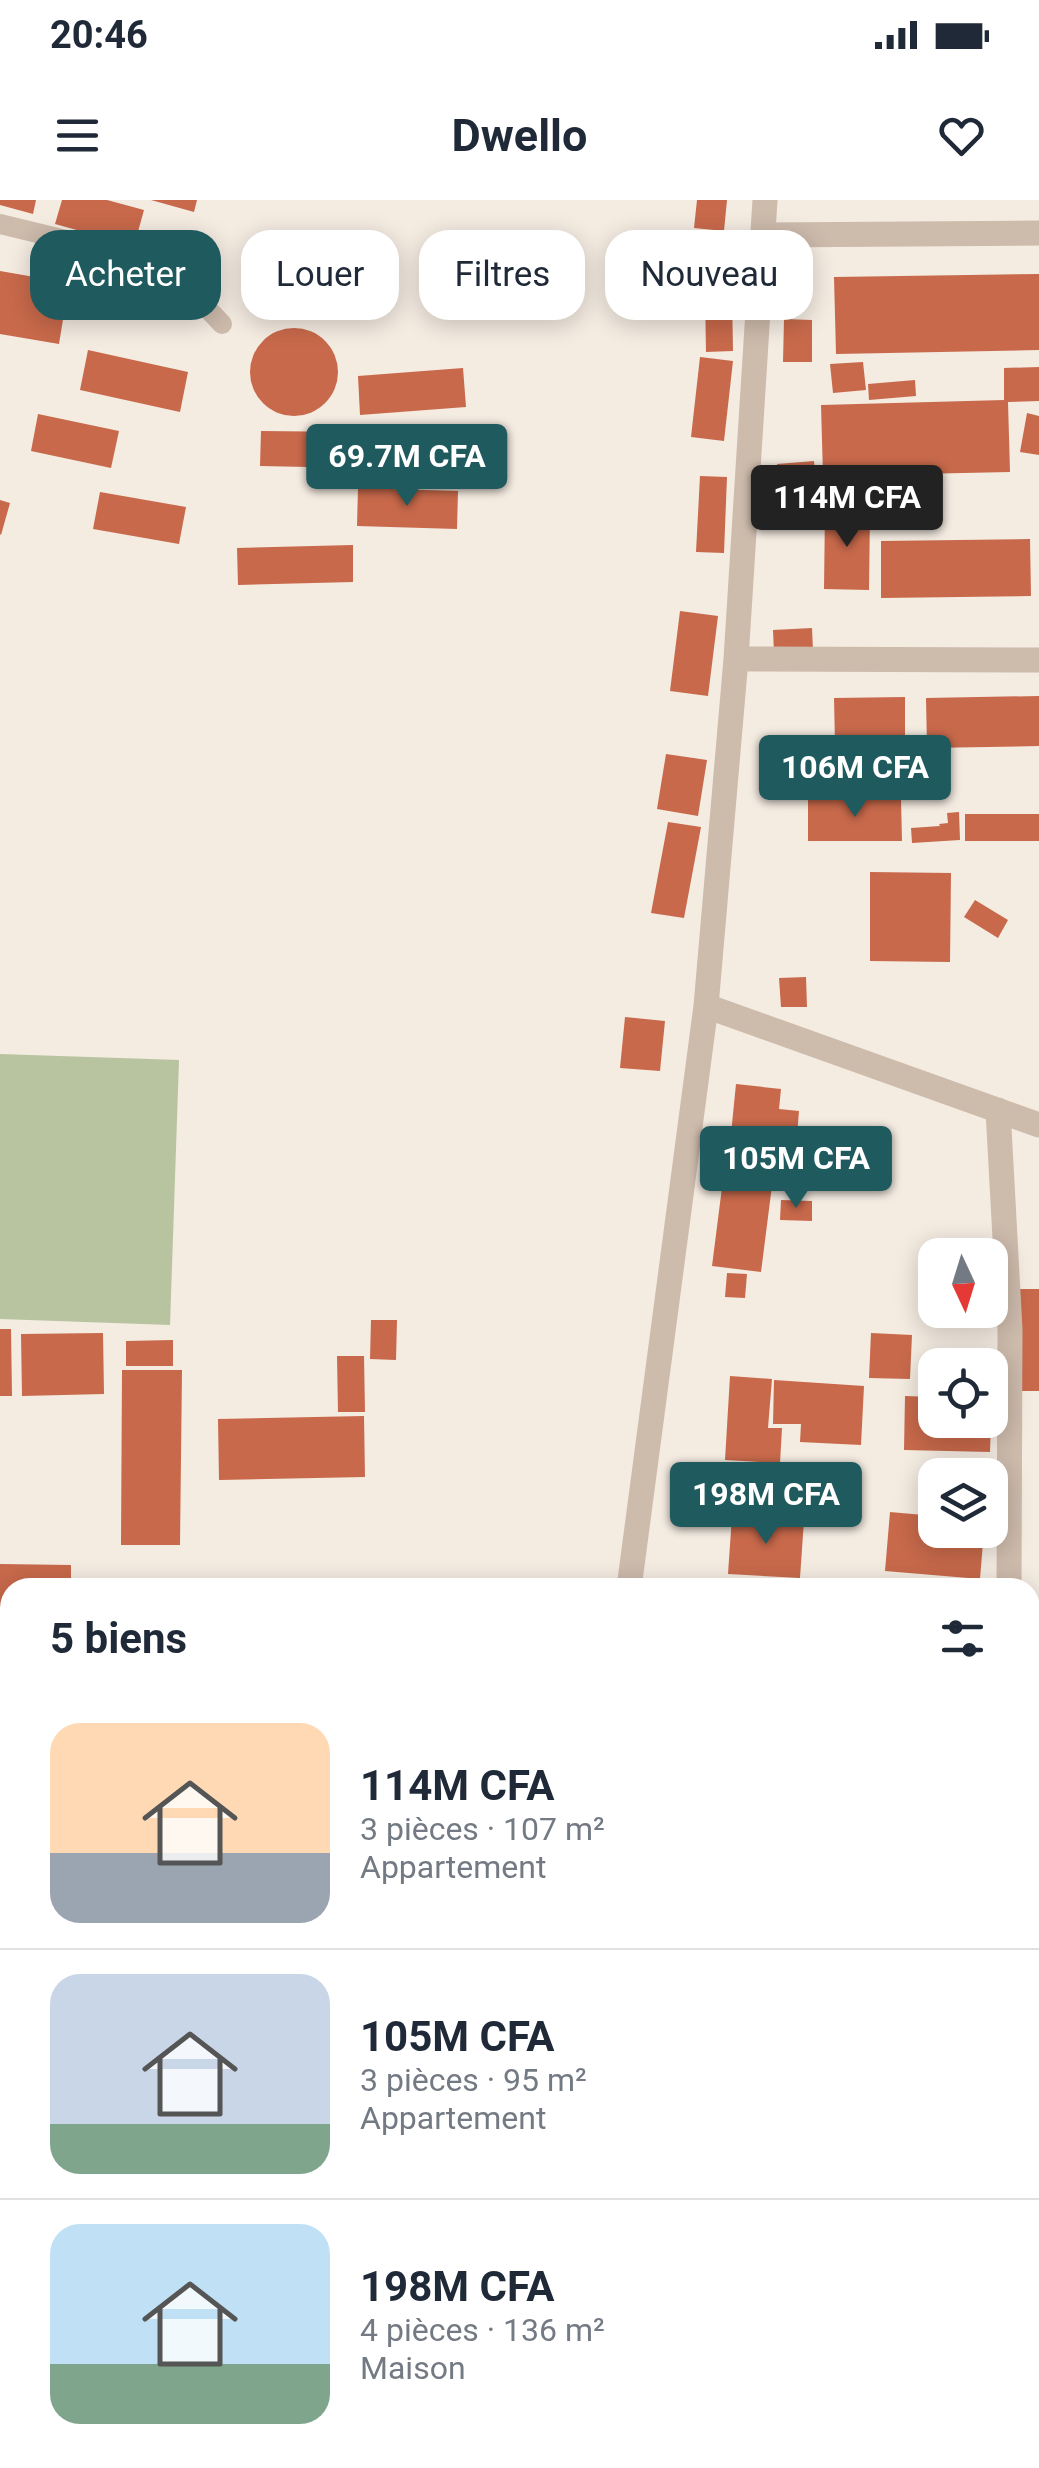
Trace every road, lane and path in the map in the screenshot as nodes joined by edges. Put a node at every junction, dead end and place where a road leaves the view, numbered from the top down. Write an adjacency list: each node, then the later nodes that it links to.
1 (765, 200): 3 (street)
2 (0, 224): 7 (lane)
3 (765, 230)
4 (1039, 233): 5 (street)
5 (813, 235)
6 (759, 320): 8 (street)
7 (222, 324)
8 (736, 660): 9 (street); 10 (street)
9 (1039, 660)
10 (706, 1006): 11 (street); 13 (street)
11 (998, 1110): 12 (street); 14 (street)
12 (1039, 1125)
13 (630, 1578)
14 (1009, 1578)

